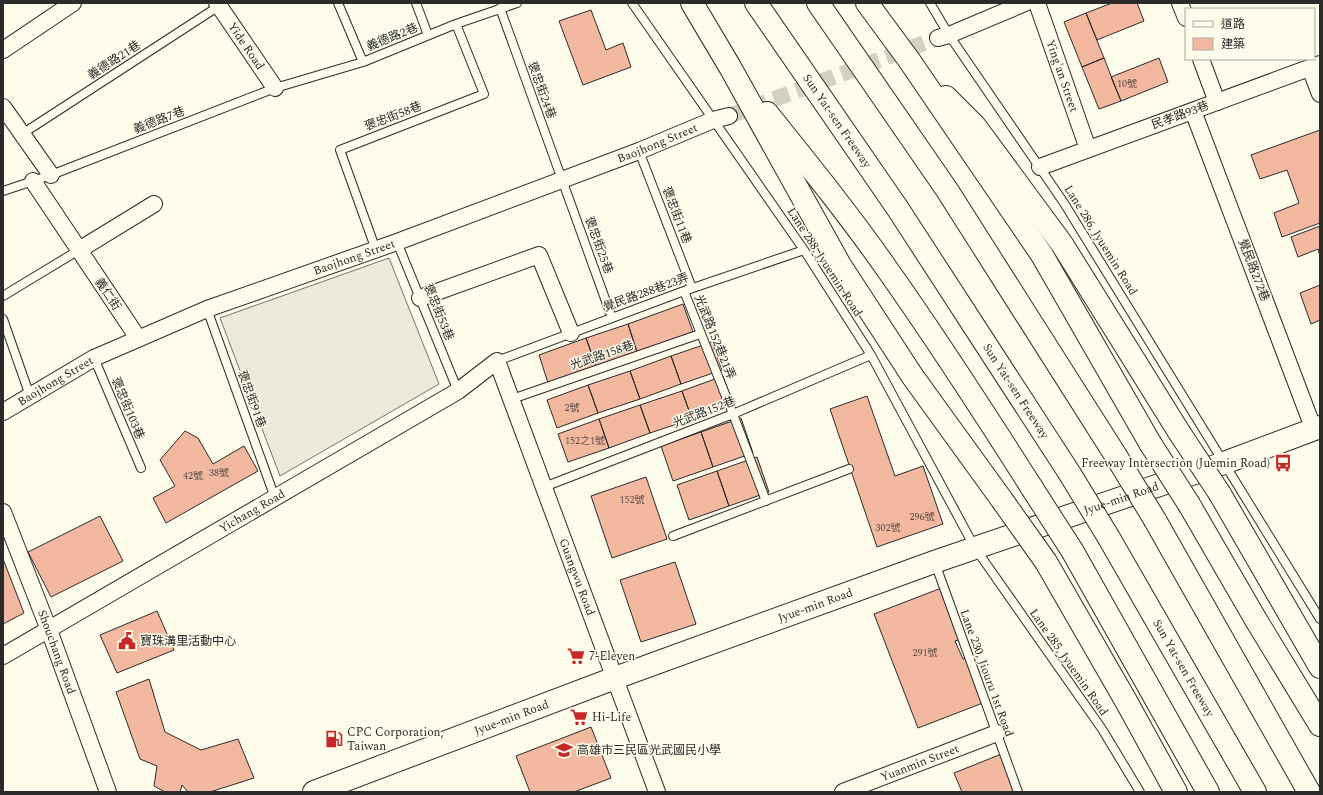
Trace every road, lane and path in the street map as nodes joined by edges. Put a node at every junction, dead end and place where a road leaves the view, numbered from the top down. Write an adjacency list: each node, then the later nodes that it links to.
1 (73, 3): 20 (street)
2 (338, 3): 23 (lane)
3 (416, 3): 18 (lane)
4 (517, 3): 15 (lane, 義德路2巷)
5 (632, 3): 32 (lane, Lane 288, Jyuemin Road)
6 (692, 3): 25 (main road)
7 (756, 3): 90 (main road, Sun Yat-sen Freeway, bridge)
8 (818, 3): 91 (main road, bridge)
9 (867, 3): 21 (main road)
10 (930, 3): 19 (lane, Lane 286, Jyuemin Road)
11 (1025, 3): 19 (street)
12 (1037, 3): 34 (street, Ying'an Street)
13 (1180, 3): 16 (street)
14 (218, 5): 26 (street, Yide Road); 33 (lane, 義德路21巷)
15 (500, 8): 17 (lane, 義德路2巷); 38 (lane, 褒忠街24巷)
16 (1185, 16)
17 (456, 24): 18 (lane, 義德路2巷); 44 (lane, 褒忠街58巷)
18 (428, 35): 23 (lane, 義德路2巷)
19 (943, 36): 36 (lane, Lane 286, Jyuemin Road)
20 (3, 50)
21 (909, 60): 78 (main road, bridge); 80 (main road, bridge)
22 (1201, 60): 28 (street)
23 (363, 62): 26 (lane, 義德路2巷)
24 (1315, 66): 27 (street); 28 (street, 民孝路93巷)
25 (730, 67): 88 (main road, bridge); 89 (main road, bridge)
26 (275, 88): 37 (lane, 義德路7巷)
27 (1320, 94)
28 (1217, 102): 30 (street, 民孝路93巷)
29 (3, 107): 33 (street)
30 (1193, 110): 34 (street, 民孝路93巷); 64 (street, 覺民路272巷)
31 (729, 116): 32 (street, Baojhong Street)
32 (714, 120): 35 (street, Baojhong Street); 45 (lane, Lane 288, Jyuemin Road)
33 (22, 134): 37 (street)
34 (1088, 149): 36 (street, 民孝路93巷)
35 (639, 151): 38 (street, Baojhong Street); 46 (lane, 褒忠街11巷)
36 (1040, 167): 65 (lane, Lane 286, Jyuemin Road)
37 (51, 175): 39 (lane, 義德路7巷)
38 (562, 180): 42 (street, Baojhong Street); 51 (lane, 褒忠街25巷)
39 (33, 181): 40 (lane, 義德路7巷); 43 (street, 義仁街)
40 (3, 192)
41 (154, 204): 43 (street)
42 (397, 242): 44 (street, Baojhong Street); 49 (lane, 褒忠街53巷)
43 (79, 250): 48 (lane); 55 (street, 義仁街)
44 (376, 250): 50 (street, Baojhong Street)
45 (804, 250): 46 (lane, 覺民路288巷23弄); 56 (lane, Lane 288, Jyuemin Road)
46 (692, 288): 47 (lane, 覺民路288巷23弄)
47 (684, 291): 51 (lane, 覺民路288巷23弄); 54 (lane, 光武路152巷21弄)
48 (3, 296)
49 (420, 298): 53 (street); 59 (lane, 褒忠街53巷)
50 (207, 309): 55 (street, Baojhong Street); 69 (lane, 褒忠街91巷)
51 (612, 318): 53 (lane, 覺民路288巷23弄)
52 (3, 319): 60 (lane)
53 (572, 333): 58 (lane, 覺民路288巷23弄)
54 (700, 334): 61 (lane, 光武路158巷); 63 (lane, 光武路152巷21弄)
55 (138, 338): 57 (street, Baojhong Street)
56 (871, 355): 63 (lane, 光武路152巷); 73 (lane, Lane 288, Jyuemin Road)
57 (94, 358): 60 (street, Baojhong Street); 66 (lane, 褒忠街103巷)
58 (497, 361): 59 (street, Yichang Road); 61 (street, Guangwu Road)
59 (458, 391): 69 (street, Yichang Road)
60 (30, 396): 62 (street, Baojhong Street)
61 (512, 399): 68 (street, Guangwu Road)
62 (3, 412)
63 (733, 414): 68 (lane, 光武路152巷); 70 (lane, 光武路152巷21弄)
64 (1317, 428): 65 (main road, Jyue-min Road)
65 (1224, 463): 73 (main road, Jyue-min Road); 75 (lane, Lane 286, Jyuemin Road)
66 (141, 468)
67 (849, 469): 70 (lane)
68 (544, 487): 79 (street, Guangwu Road)
69 (275, 498): 76 (street, Yichang Road)
70 (766, 501): 72 (lane)
71 (3, 512): 76 (street, Shouchang Road)
72 (673, 536)
73 (975, 548): 74 (main road, Jyue-min Road); 87 (lane, Lane 285, Jyuemin Road)
74 (934, 562): 79 (main road, Jyue-min Road); 81 (lane, Lane 230, Jiouru 1st Road)
75 (1320, 619)
76 (49, 630): 77 (street, Yichang Road); 82 (street, Shouchang Road)
77 (3, 656)
78 (1320, 667)
79 (615, 678): 83 (main road, Jyue-min Road); 84 (street, Guangwu Road)
80 (1320, 725)
81 (997, 733): 85 (street, Yuanmin Street); 86 (lane, Lane 230, Jiouru 1st Road)
82 (108, 792)
83 (314, 792)
84 (657, 792)
85 (843, 792)
86 (1018, 792)
87 (1140, 792)
88 (1176, 792)
89 (1208, 792)
90 (1255, 792)
91 (1310, 792)

